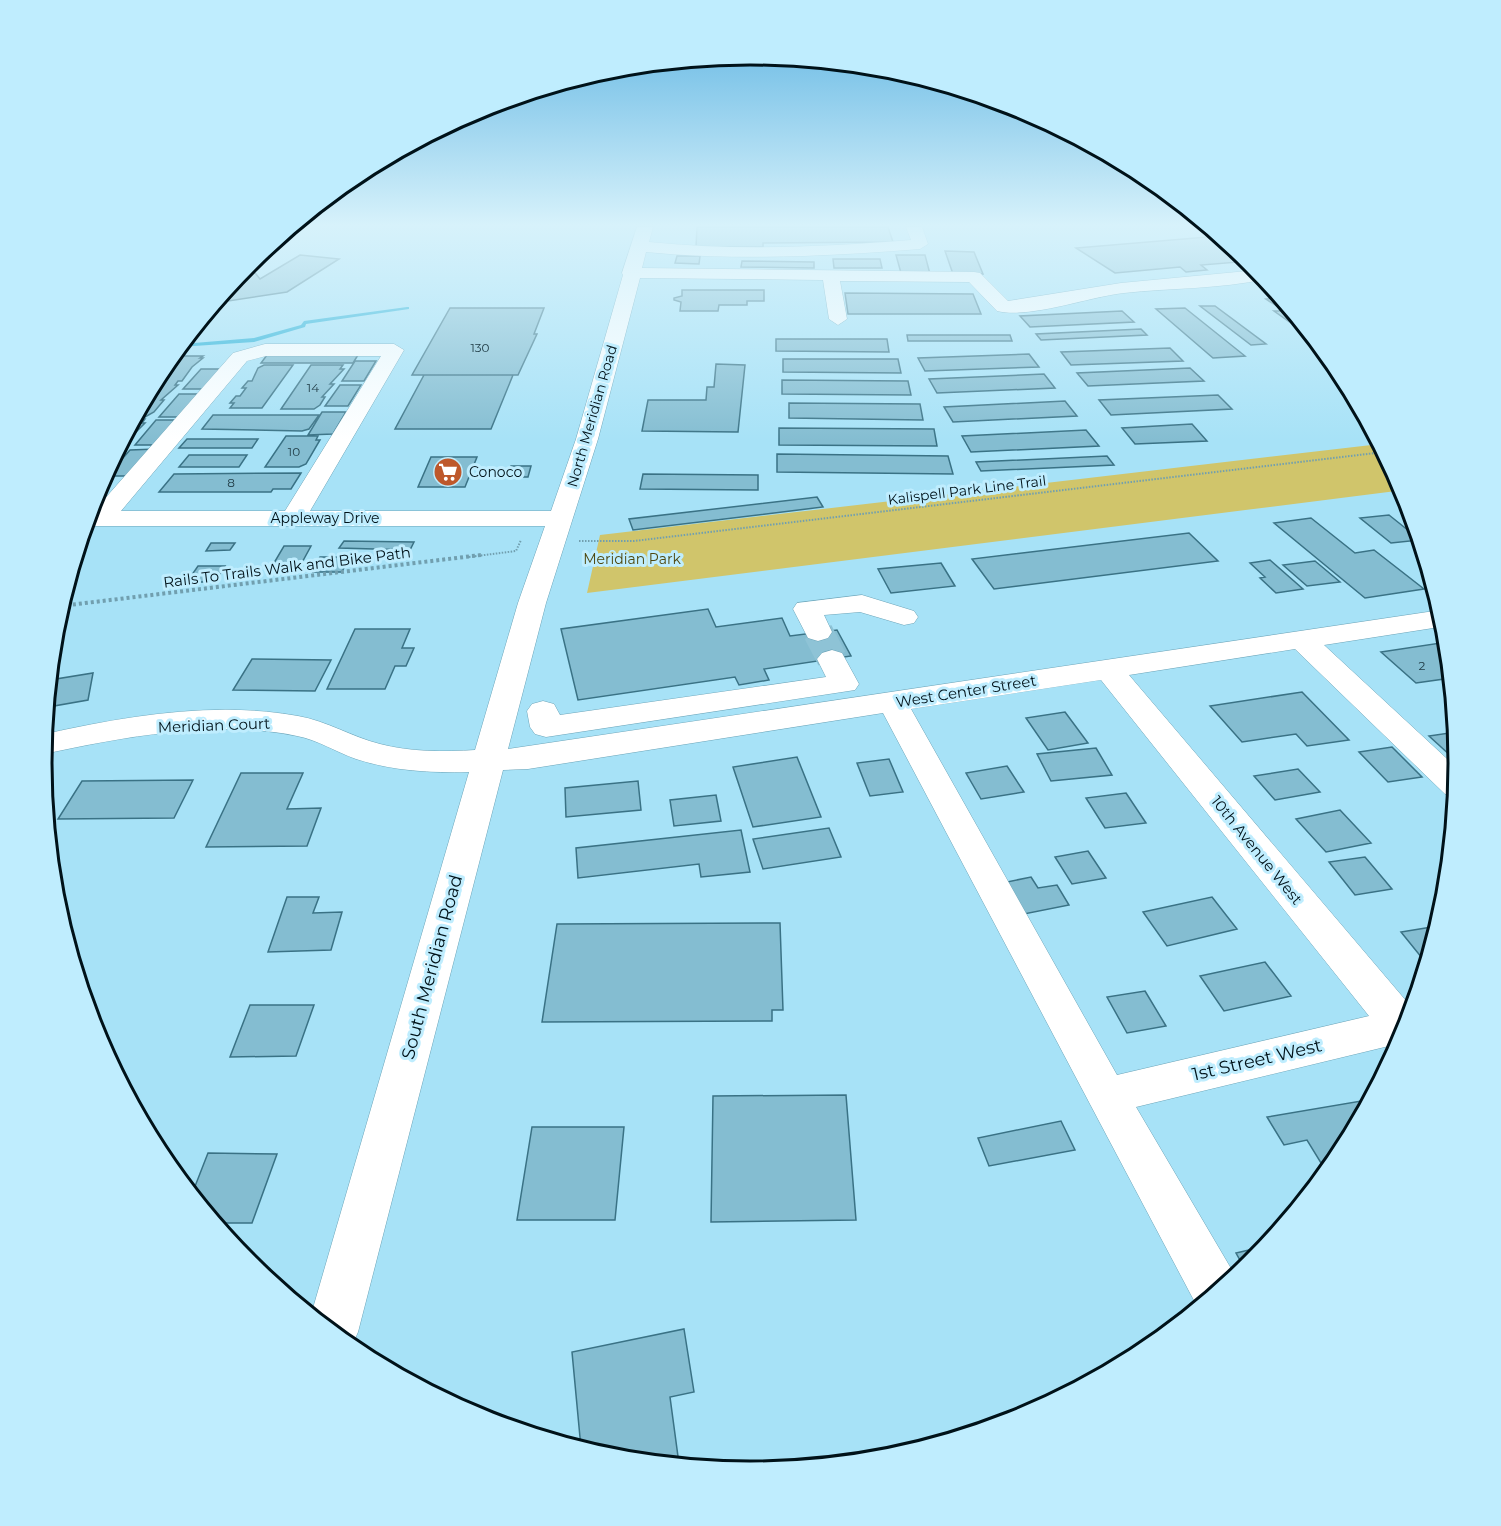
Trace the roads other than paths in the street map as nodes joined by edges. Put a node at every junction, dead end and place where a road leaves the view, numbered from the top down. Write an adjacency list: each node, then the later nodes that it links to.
1 (624, 298): 5 (street, North Meridian Road)
2 (835, 298): 7 (street)
3 (993, 298): 4 (street)
4 (1067, 298)
5 (623, 302): 6 (street); 11 (street, North Meridian Road)
6 (647, 302)
7 (838, 319)
8 (99, 514): 9 (street)
9 (293, 518): 10 (street, Appleway Drive); 11 (street, Appleway Drive)
10 (97, 519)
11 (557, 529): 12 (street, North Meridian Road)
12 (532, 603): 21 (street, South Meridian Road)
13 (904, 617): 17 (street)
14 (1433, 620): 15 (street, West Center Street)
15 (1302, 640): 16 (street, West Center Street); 22 (street)
16 (1108, 669): 17 (street, West Center Street); 23 (street, 10th Avenue West)
17 (849, 677): 19 (street, West Center Street); 25 (street)
18 (543, 711): 19 (street)
19 (615, 731): 21 (street)
20 (53, 743): 21 (street, Meridian Court)
21 (488, 760): 27 (street, South Meridian Road)
22 (1448, 777)
23 (1399, 1020)
24 (1395, 1029): 25 (street, 1st Street West)
25 (1106, 1096): 26 (street)
26 (1213, 1286)
27 (334, 1323)

